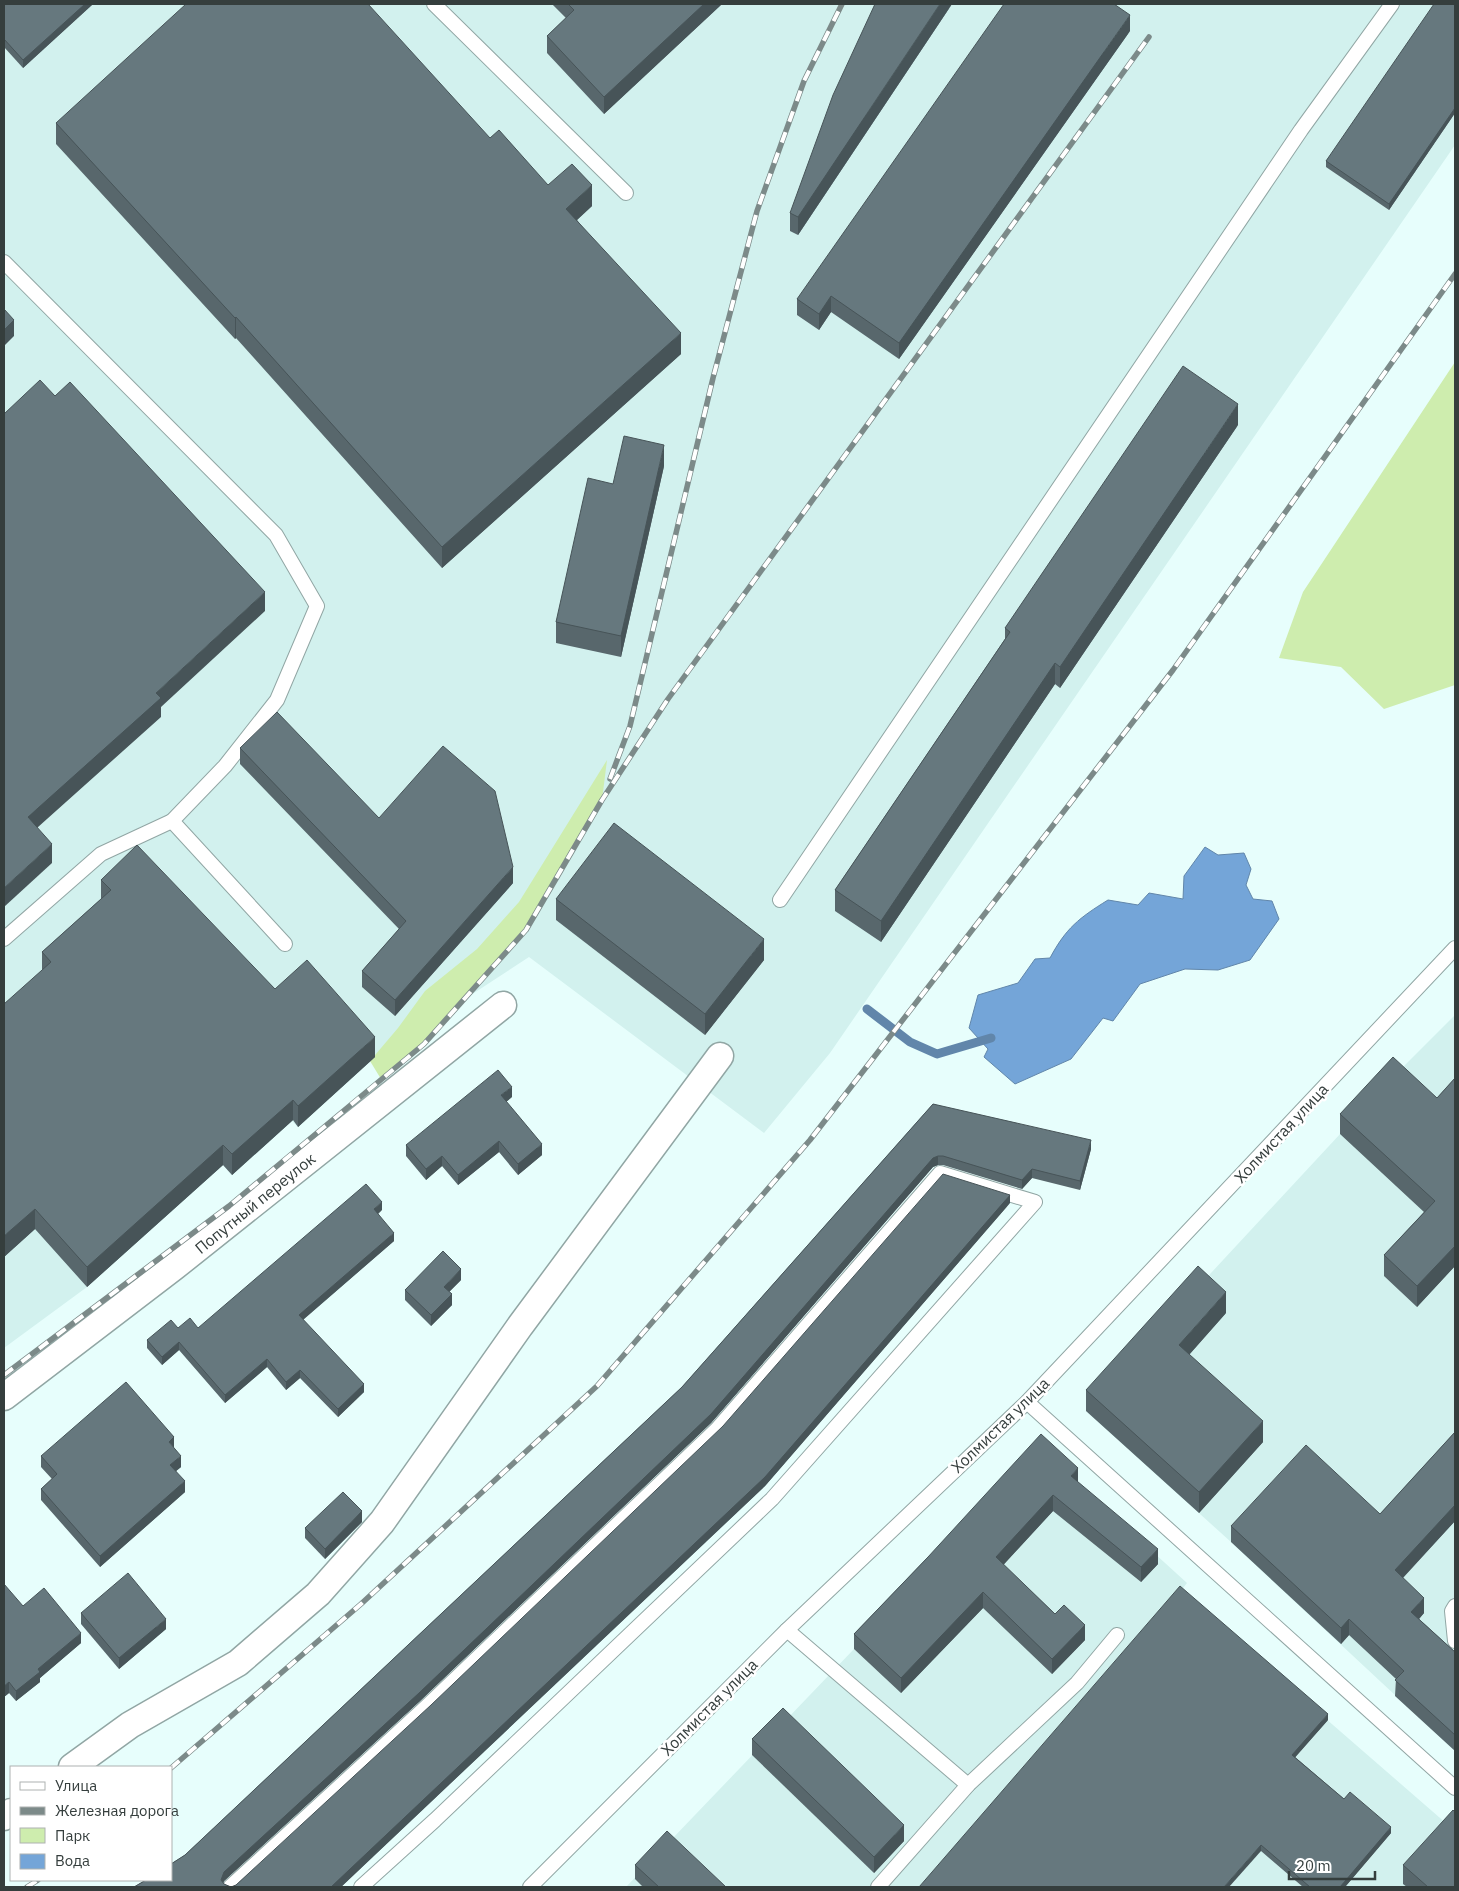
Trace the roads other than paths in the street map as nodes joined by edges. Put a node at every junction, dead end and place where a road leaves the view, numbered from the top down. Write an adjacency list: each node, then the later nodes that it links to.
1 (434, 4): 3 (lane)
2 (1392, 4): 6 (lane)
3 (626, 193)
4 (4, 262): 5 (lane)
5 (172, 821): 7 (lane); 8 (lane)
6 (780, 900)
7 (4, 938)
8 (285, 944)
9 (1455, 948): 13 (lane, Холмистая улица)
10 (503, 1005): 12 (street, Попутный переулок)
11 (720, 1056): 18 (street)
12 (4, 1397)
13 (1027, 1402): 15 (lane, Холмистая улица); 20 (lane)
14 (1455, 1606): 17 (lane)
15 (787, 1630): 19 (lane); 23 (lane, Холмистая улица)
16 (1117, 1635): 19 (lane)
17 (1455, 1641)
18 (73, 1766)
19 (968, 1784): 24 (lane)
20 (1455, 1788)
21 (230, 1887): 22 (lane)
22 (361, 1887)
23 (530, 1887)
24 (878, 1887)

